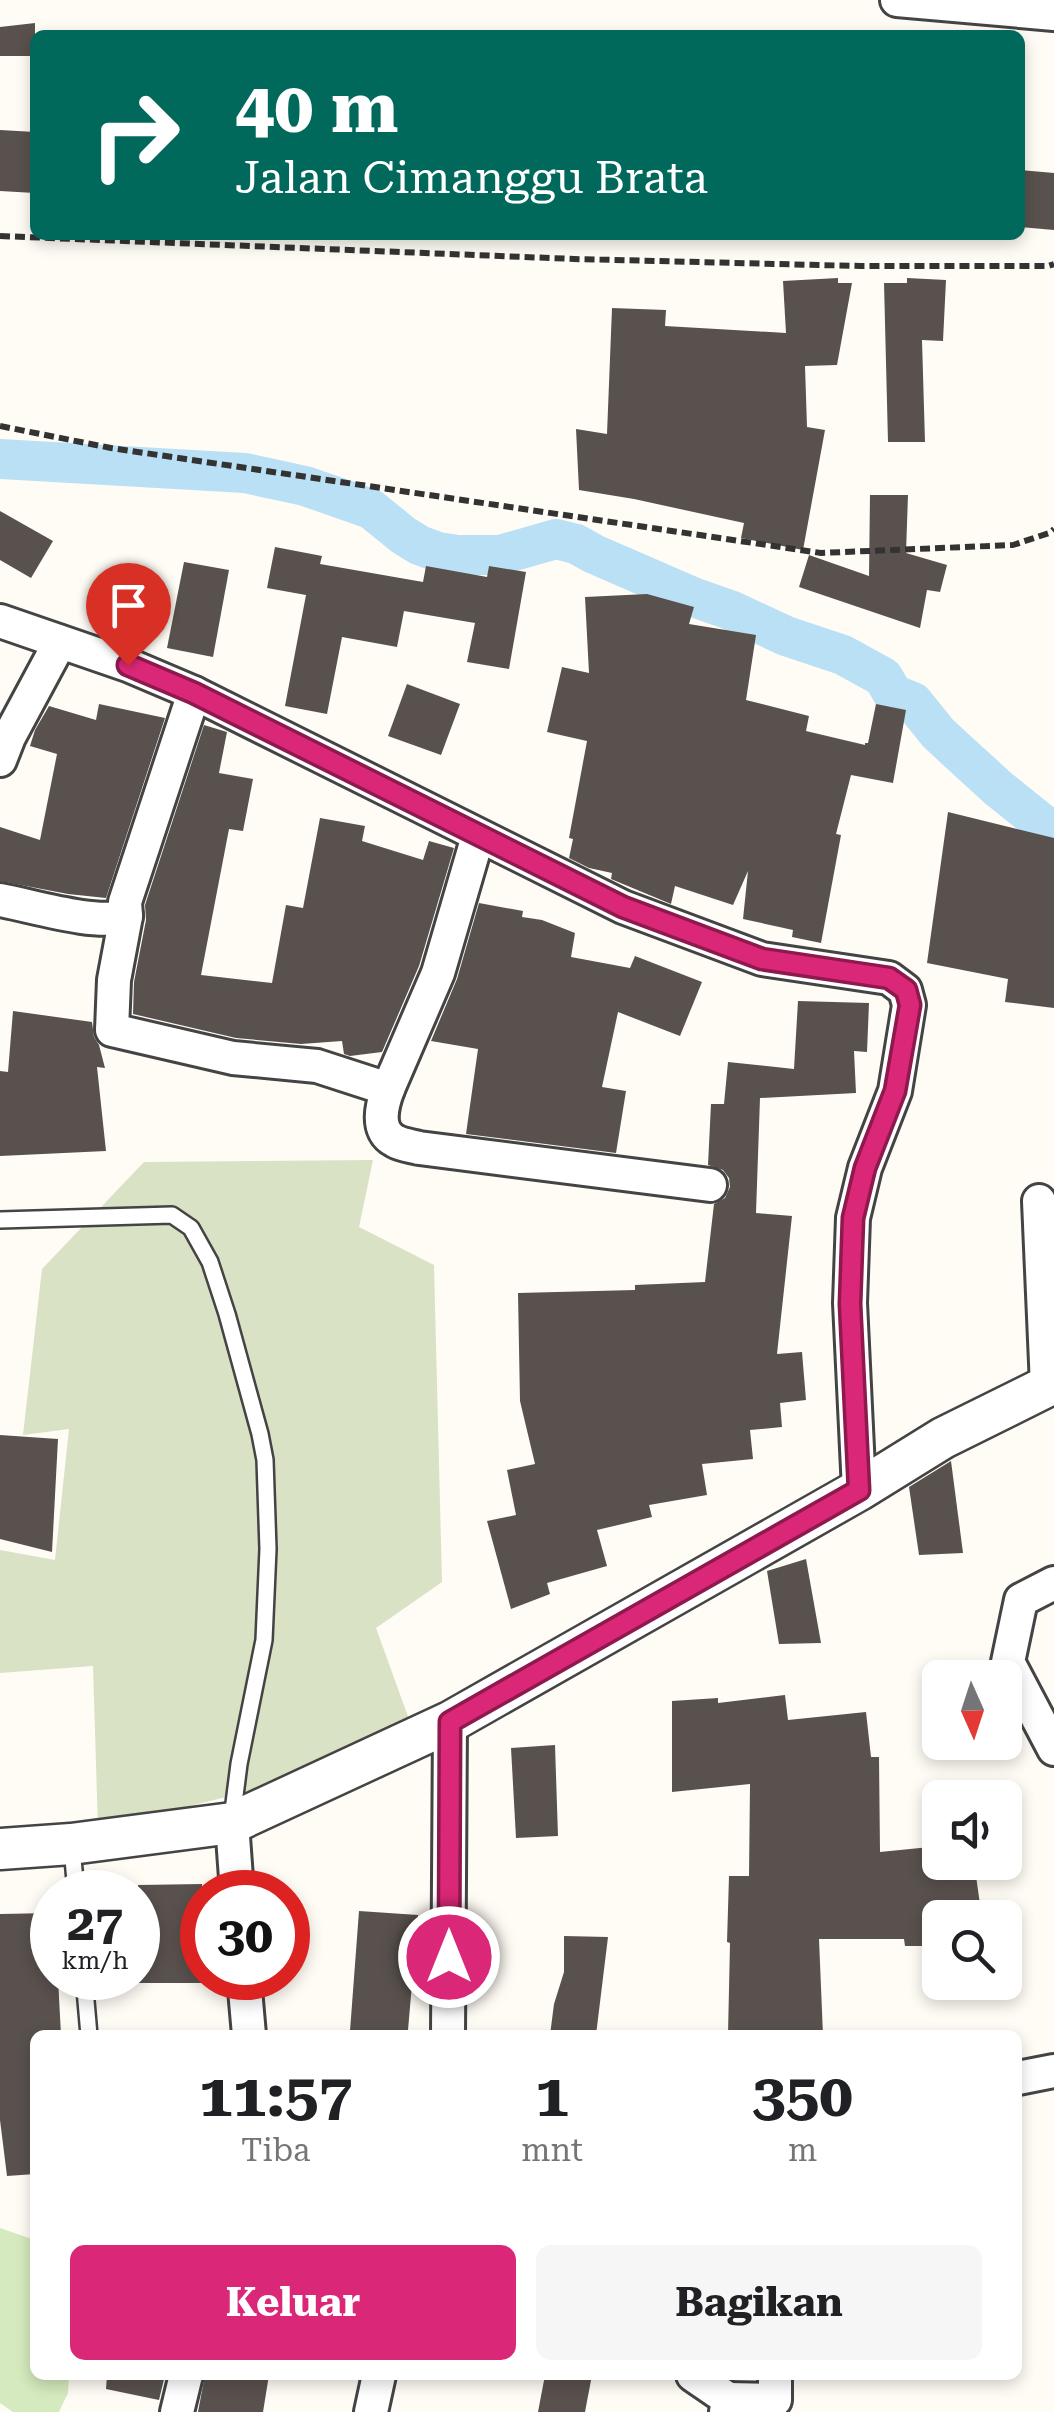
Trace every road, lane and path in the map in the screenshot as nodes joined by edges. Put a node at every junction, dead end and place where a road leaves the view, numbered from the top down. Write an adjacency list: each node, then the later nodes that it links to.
1 (897, 0): 2 (street)
2 (1054, 14)
3 (0, 236): 4 (path)
4 (30, 237)
5 (100, 240): 6 (path)
6 (1054, 264)
7 (0, 426): 8 (path)
8 (1054, 529)
9 (0, 622): 10 (street)
10 (60, 642): 11 (street); 12 (street)
11 (194, 693): 13 (street); 15 (street)
12 (0, 760)
13 (478, 836): 16 (street); 21 (street)
14 (0, 900): 15 (street)
15 (126, 916): 16 (street)
16 (388, 1089): 17 (street)
17 (710, 1185)
18 (1040, 1202): 20 (street)
19 (0, 1220): 25 (lane)
20 (1050, 1385): 21 (street)
21 (859, 1490): 23 (street)
22 (1054, 1583): 24 (street)
23 (450, 1722): 25 (street); 34 (street)
24 (1054, 1749)
25 (232, 1823): 26 (street); 29 (street)
26 (71, 1844): 27 (street); 28 (lane)
27 (0, 1849)
28 (74, 1870)
29 (235, 1870)
30 (86, 2000): 32 (lane)
31 (246, 2000): 33 (street)
32 (89, 2030)
33 (249, 2030)
34 (448, 2030)
35 (1054, 2071): 36 (street)
36 (1022, 2077)
37 (185, 2380): 42 (street)
38 (378, 2380): 43 (street)
39 (699, 2380): 41 (street)
40 (776, 2380): 41 (street)
41 (727, 2405)
42 (178, 2412)
43 (371, 2412)

